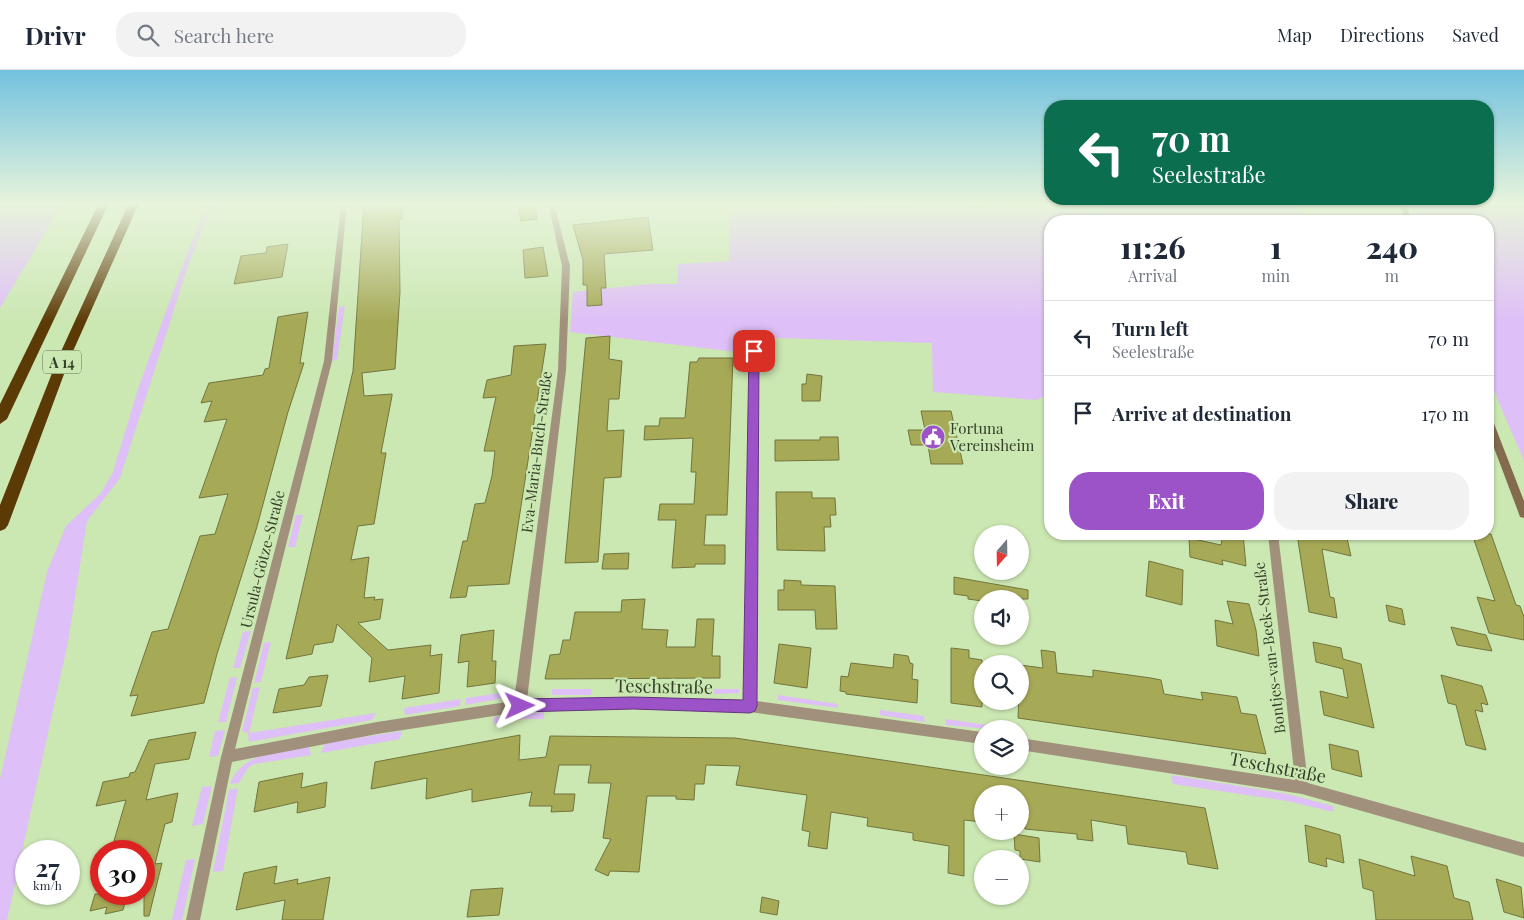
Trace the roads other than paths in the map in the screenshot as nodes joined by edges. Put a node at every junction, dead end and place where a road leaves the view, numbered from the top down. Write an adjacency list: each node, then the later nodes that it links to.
1 (85, 243): 6 (highway, A 14)
2 (116, 243): 9 (highway, A 14)
3 (340, 243): 15 (street, Ursula-Götze-Straße)
4 (560, 243): 11 (street, Eva-Maria-Buch-Straße)
5 (755, 347): 12 (street)
6 (0, 419)
7 (1494, 436): 8 (street)
8 (1524, 514)
9 (0, 525)
10 (1274, 540): 16 (street, Bontjes-van-Beek-Straße)
11 (520, 706): 12 (street, Teschstraße); 15 (street, Teschstraße)
12 (750, 706): 13 (street, Teschstraße)
13 (974, 737)
14 (1029, 745): 16 (street, Teschstraße)
15 (227, 756): 18 (street, Ursula-Götze-Straße)
16 (1302, 788): 17 (street, Teschstraße)
17 (1524, 850)
18 (193, 920)

